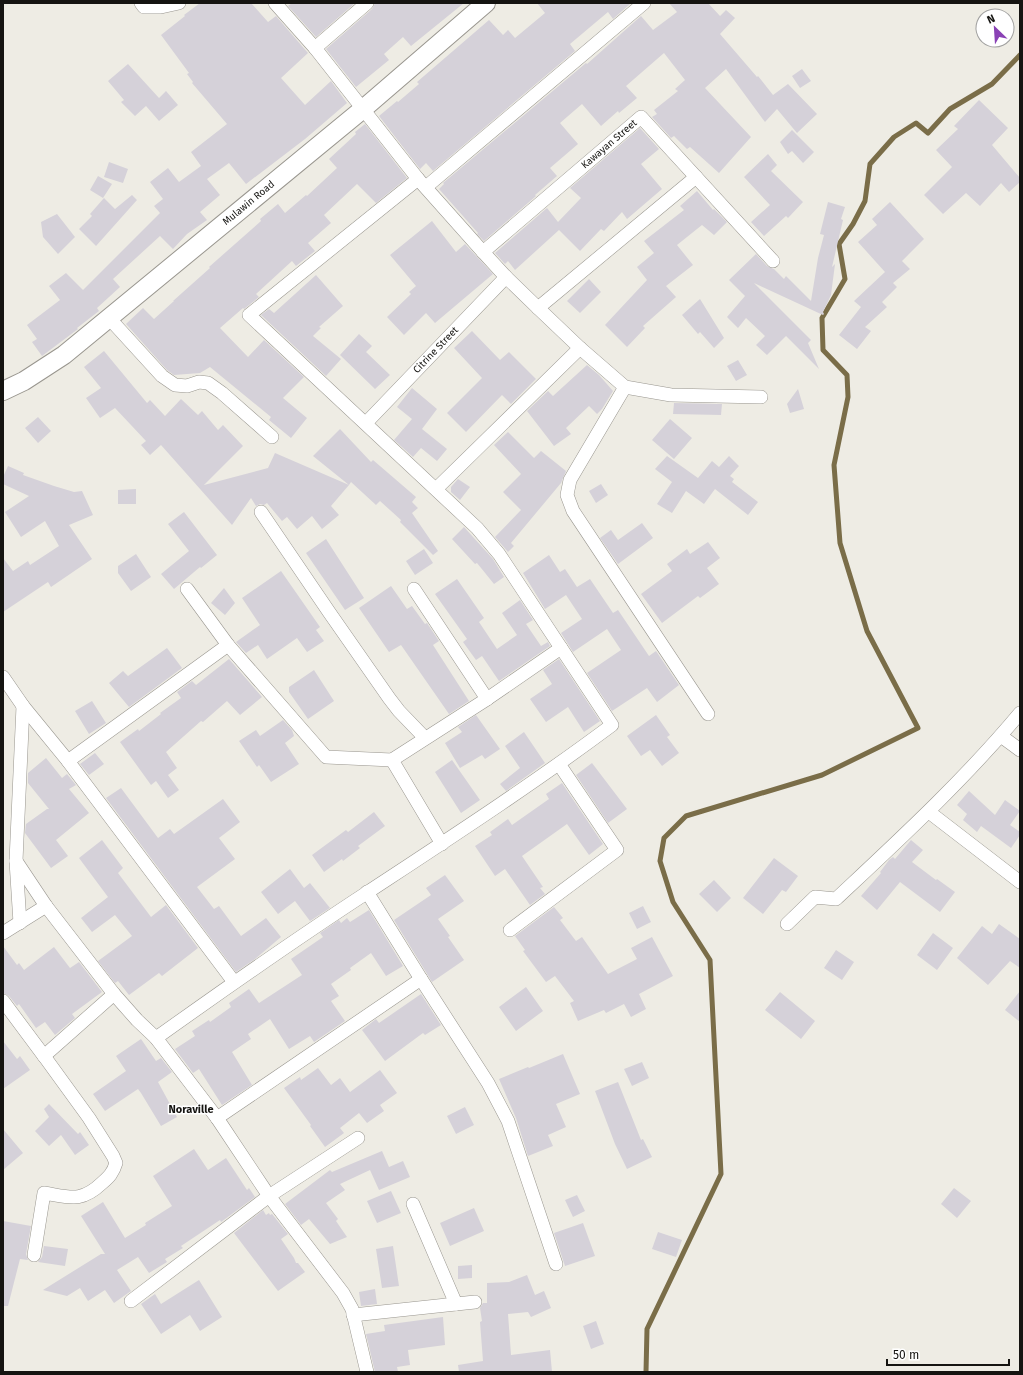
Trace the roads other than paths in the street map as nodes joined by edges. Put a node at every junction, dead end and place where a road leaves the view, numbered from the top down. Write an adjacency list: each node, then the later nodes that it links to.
1 (141, 3): 2 (street)
2 (178, 3)
3 (275, 3): 7 (street)
4 (367, 3): 7 (street)
5 (486, 3): 8 (main road, Mulawin Road)
6 (644, 3): 10 (street)
7 (315, 48): 8 (street)
8 (363, 109): 10 (street); 15 (main road, Mulawin Road)
9 (696, 177): 11 (street, Kawayan Street); 12 (street, Kawayan Street); 14 (street)
10 (422, 183): 11 (street); 20 (street)
11 (483, 252): 13 (street)
12 (773, 261)
13 (506, 276): 14 (street); 20 (street, Citrine Street)
14 (538, 308): 16 (street)
15 (109, 318): 18 (main road, Mulawin Road); 21 (street)
16 (580, 348): 17 (street); 22 (street)
17 (625, 387): 19 (street); 32 (street)
18 (3, 391)
19 (761, 397)
20 (366, 424): 22 (street)
21 (272, 437)
22 (436, 489): 27 (street)
23 (261, 512): 34 (street)
24 (187, 588): 26 (street)
25 (414, 589): 29 (street)
26 (228, 645): 36 (street); 37 (street)
27 (561, 648): 29 (street); 38 (street)
28 (3, 677): 30 (street)
29 (487, 699): 34 (street)
30 (23, 706): 37 (street); 41 (street)
31 (1020, 713): 33 (street)
32 (708, 714)
33 (1001, 736): 35 (street); 39 (street)
34 (425, 738): 36 (street)
35 (1020, 750)
36 (392, 760): 40 (street)
37 (68, 761): 50 (street)
38 (559, 764): 40 (street); 47 (street)
39 (929, 812): 42 (street); 46 (street)
40 (442, 844): 43 (street)
41 (16, 861): 44 (street); 45 (street)
42 (1020, 882)
43 (367, 892): 49 (street); 50 (street)
44 (46, 906): 45 (street); 51 (street)
45 (20, 923): 48 (street)
46 (787, 924)
47 (510, 930)
48 (3, 934)
49 (420, 979): 55 (street); 60 (street)
50 (234, 982): 53 (street)
51 (114, 994): 53 (street); 54 (street)
52 (3, 1001): 54 (street)
53 (156, 1038): 55 (street)
54 (44, 1056): 59 (street)
55 (217, 1118): 57 (street)
56 (358, 1138): 57 (street)
57 (269, 1196): 61 (street); 64 (street)
58 (413, 1204): 63 (street)
59 (34, 1255)
60 (556, 1264)
61 (130, 1302)
62 (475, 1302): 63 (street)
63 (456, 1304): 64 (street)
64 (354, 1315): 65 (street)
65 (367, 1372)

